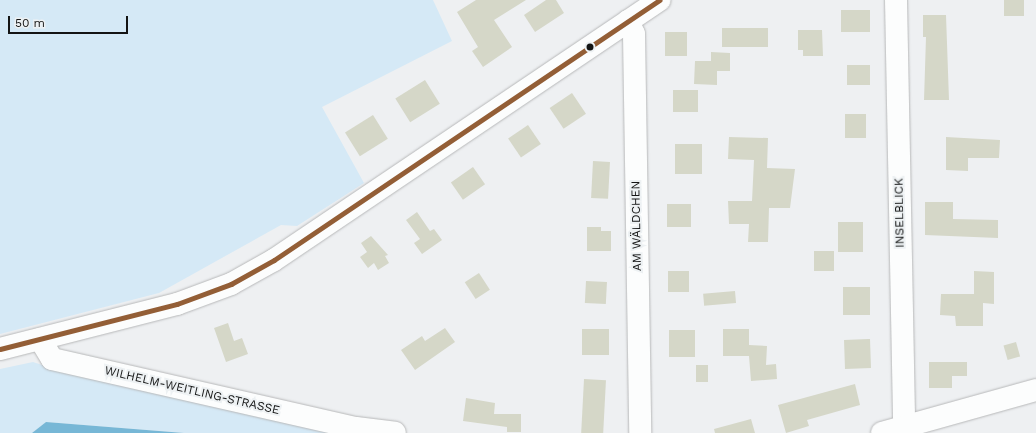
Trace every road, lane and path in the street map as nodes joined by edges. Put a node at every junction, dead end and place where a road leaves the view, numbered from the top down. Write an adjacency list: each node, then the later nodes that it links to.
1 (659, 0): 3 (street)
2 (896, 0): 8 (street, INSELBLICK)
3 (628, 21): 4 (street); 10 (street, AM WÄLDCHEN)
4 (40, 339): 5 (street); 9 (street, WILHELM-WEITLING-STRASSE)
5 (0, 349)
6 (1035, 392): 7 (street)
7 (945, 425): 8 (street)
8 (904, 427): 11 (street)
9 (395, 433)
10 (640, 433)
11 (882, 433)

